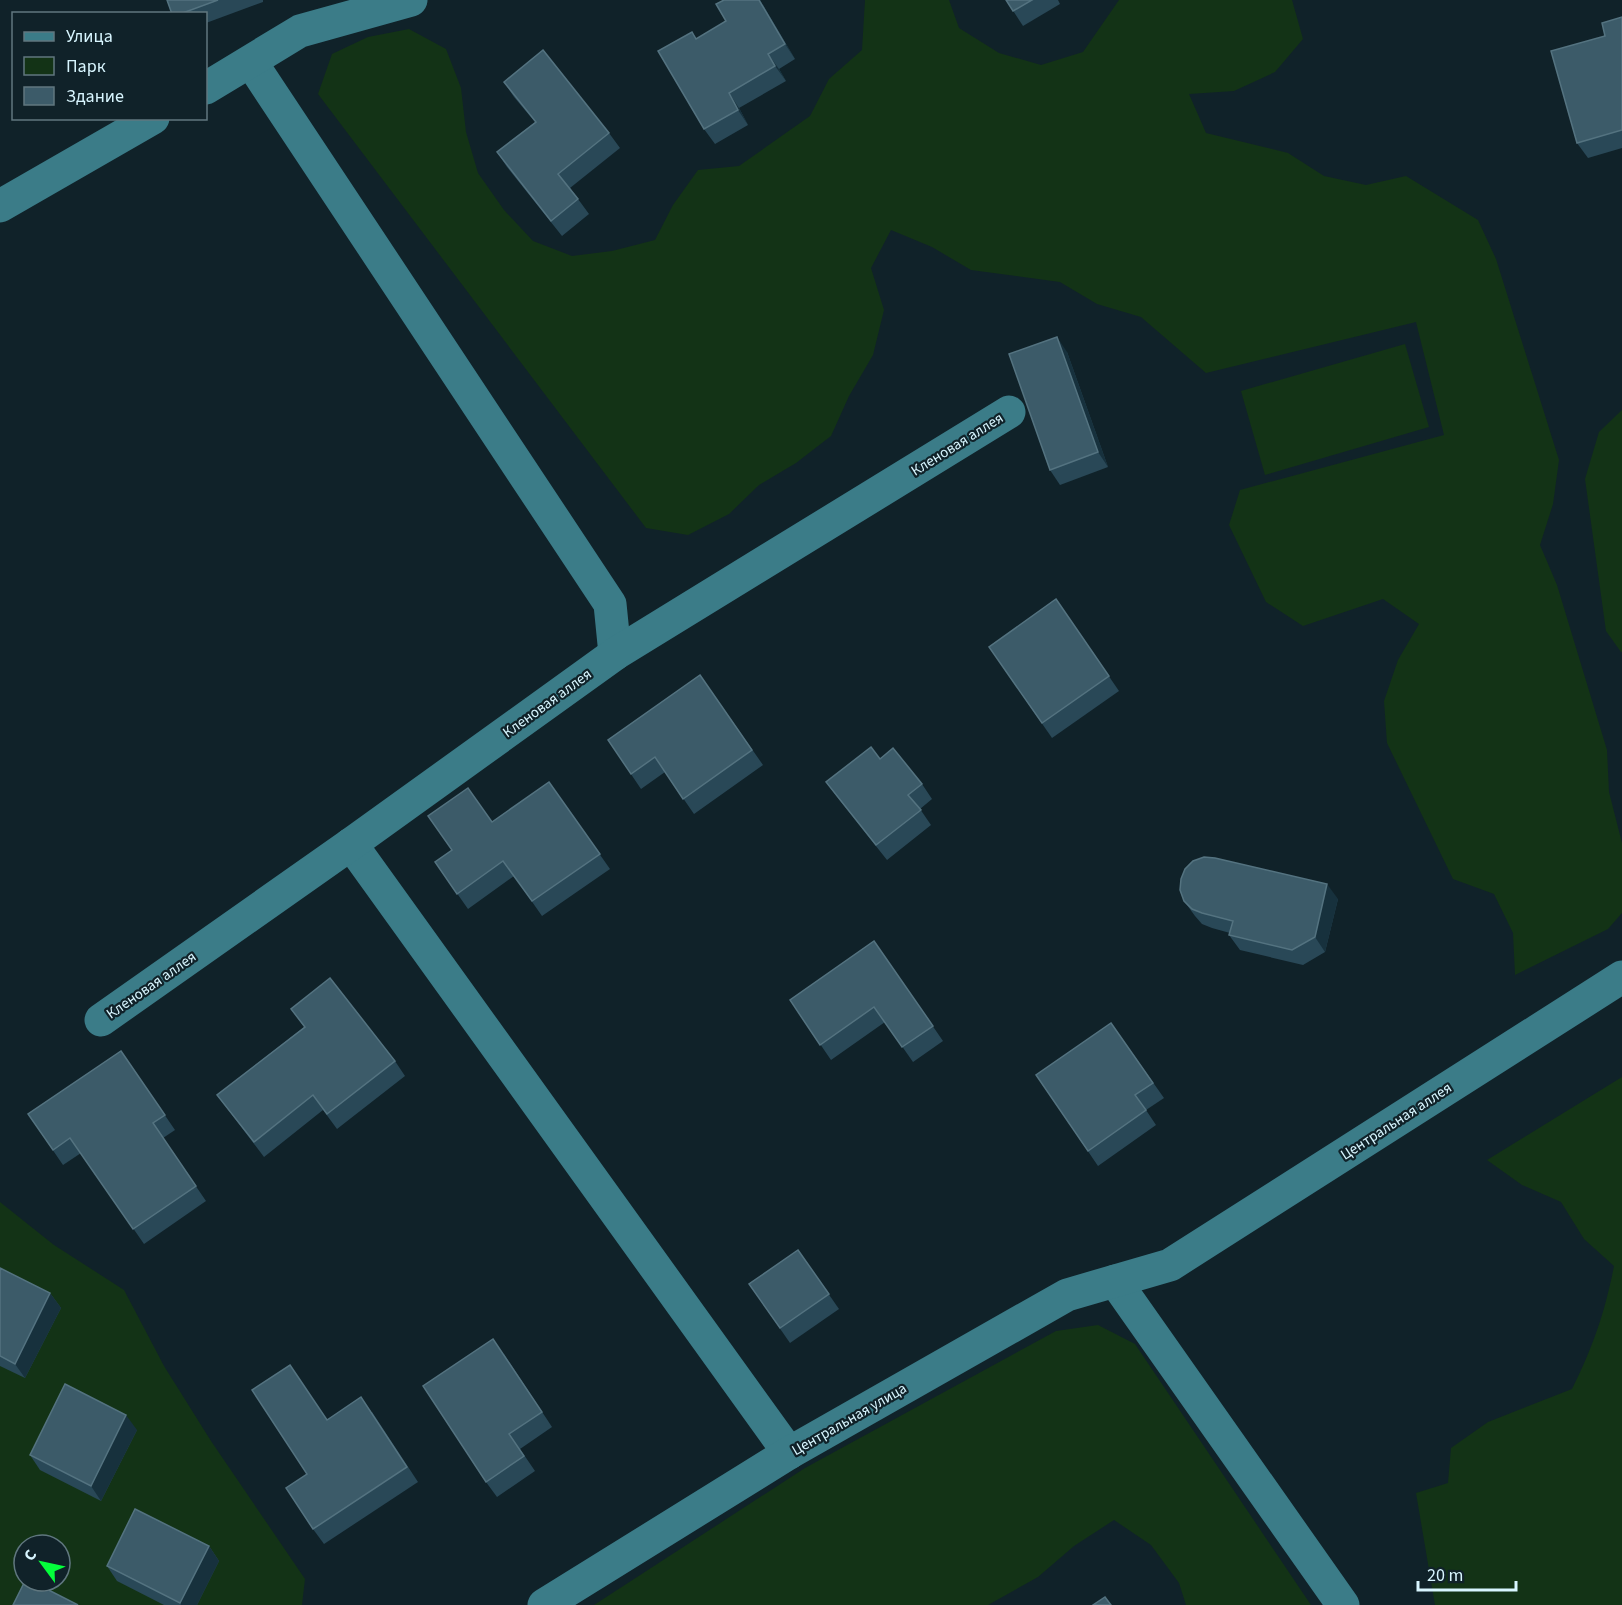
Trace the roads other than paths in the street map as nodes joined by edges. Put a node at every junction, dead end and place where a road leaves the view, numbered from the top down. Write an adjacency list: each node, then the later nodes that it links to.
1 (411, 0): 2 (street)
2 (251, 62): 3 (street); 7 (street)
3 (207, 87)
4 (150, 120): 5 (street)
5 (0, 206)
6 (1009, 412): 7 (street, Кленовая аллея)
7 (615, 654): 8 (street, Кленовая аллея)
8 (351, 844): 10 (street, Кленовая аллея); 13 (street)
9 (1622, 977): 11 (street, Центральная аллея)
10 (101, 1020)
11 (1170, 1265): 12 (street, Центральная улица)
12 (1115, 1281): 13 (street, Центральная улица); 15 (street)
13 (789, 1453): 14 (street, Центральная улица)
14 (544, 1605)
15 (1343, 1605)

